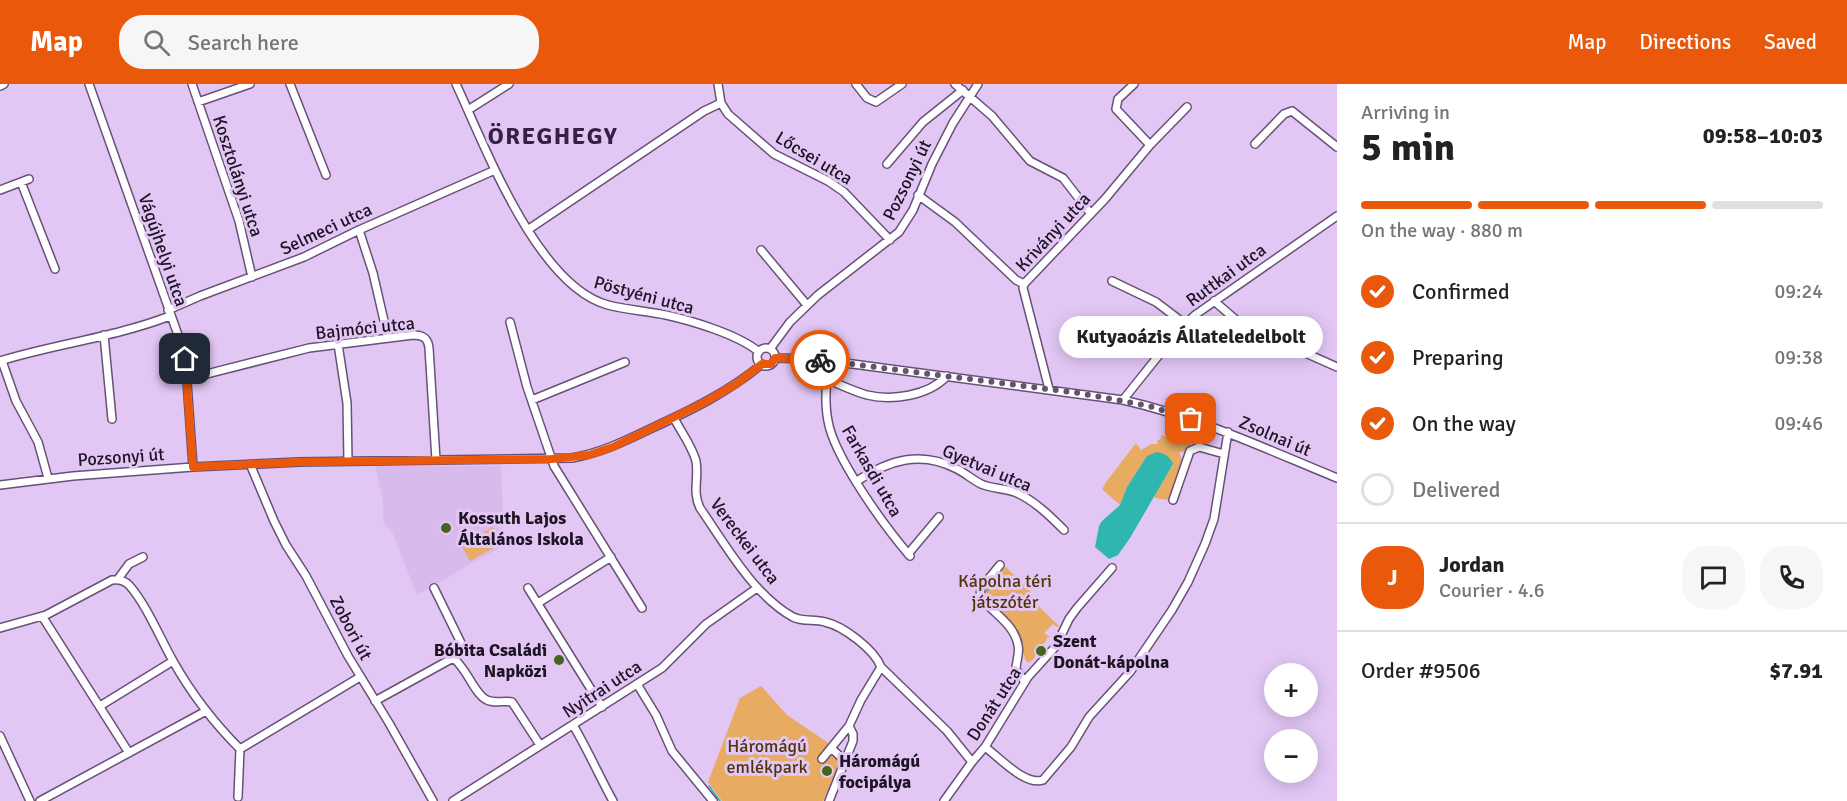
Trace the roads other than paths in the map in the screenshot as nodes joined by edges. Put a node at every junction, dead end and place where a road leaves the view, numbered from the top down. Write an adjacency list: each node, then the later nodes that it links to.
1 (4, 84): 14 (street)
2 (89, 84): 42 (street, Vágújhelyi utca)
3 (192, 84): 16 (street, Kosztolányi utca)
4 (250, 84): 16 (street)
5 (290, 84): 25 (street)
6 (456, 84): 19 (street, Pöstyéni utca)
7 (509, 84): 19 (street)
8 (718, 84): 17 (street)
9 (856, 84): 10 (street)
10 (902, 84)
11 (956, 84): 15 (street)
12 (978, 84): 15 (street, Pozsonyi út)
13 (1134, 84): 21 (street)
14 (0, 86)
15 (967, 93): 23 (street); 29 (street, Pozsonyi út); 30 (street)
16 (198, 102): 37 (street, Kosztolányi utca)
17 (721, 103): 32 (street); 34 (street, Lőcsei utca)
18 (1187, 107): 21 (street, Kriványi utca)
19 (468, 110): 24 (street, Pöstyéni utca)
20 (1255, 144): 22 (street)
21 (1150, 145): 30 (street, Kriványi utca)
22 (1337, 147)
23 (887, 164)
24 (495, 170): 32 (street, Pöstyéni utca); 33 (street, Selmeci utca)
25 (326, 175)
26 (29, 179): 27 (street)
27 (21, 182): 28 (street); 36 (street)
28 (0, 190)
29 (918, 195): 34 (street, Pozsonyi út); 39 (street)
30 (1091, 214): 39 (street, Kriványi utca)
31 (1337, 216): 40 (street, Ruttkai utca)
32 (529, 229): 49 (street, Pöstyéni utca)
33 (359, 230): 37 (street, Selmeci utca); 46 (street)
34 (890, 240): 41 (street, Pozsonyi út)
35 (761, 250): 41 (street)
36 (55, 269)
37 (252, 278): 42 (street, Selmeci utca)
38 (1112, 281): 44 (street)
39 (1024, 284): 59 (street, Kriványi utca)
40 (1214, 301): 44 (street, Ruttkai utca); 55 (street)
41 (807, 305): 48 (street, Pozsonyi út)
42 (169, 313): 45 (street, Selmeci utca); 57 (street, Vágújhelyi utca)
43 (510, 322): 60 (street)
44 (1185, 324): 61 (street, Ruttkai utca)
45 (104, 335): 51 (street, Selmeci utca); 63 (street)
46 (388, 338): 47 (street, Bajmóci utca); 67 (street, Bajmóci utca)
47 (338, 344): 57 (street, Bajmóci utca); 68 (street)
48 (770, 349): 49 (street); 50 (street)
49 (759, 352): 54 (street)
50 (775, 358): 52 (street, Zsolnai út); 54 (street)
51 (1, 361): 71 (street)
52 (830, 361): 56 (street, Zsolnai út); 58 (street, Farkasdi utca)
53 (625, 362): 60 (street)
54 (762, 364): 62 (street, Pozsonyi út)
55 (1337, 367)
56 (947, 376): 58 (street); 59 (street, Zsolnai út)
57 (187, 379): 70 (street, Vágújhelyi utca)
58 (826, 379): 73 (street, Farkasdi utca)
59 (1049, 389): 61 (street, Zsolnai út)
60 (532, 400): 66 (street)
61 (1123, 400): 64 (street, Zsolnai út)
62 (674, 418): 66 (street, Pozsonyi út); 85 (street, Vereckei utca)
63 (112, 419)
64 (1228, 432): 65 (street); 72 (street, Zsolnai út)
65 (1224, 454): 75 (street); 104 (street)
66 (552, 459): 67 (street, Pozsonyi út); 79 (street)
67 (436, 460): 68 (street, Pozsonyi út)
68 (348, 461): 69 (street, Pozsonyi út)
69 (250, 464): 70 (street, Pozsonyi út); 93 (street, Zobori út)
70 (193, 467): 71 (street, Pozsonyi út)
71 (48, 478): 74 (street, Pozsonyi út)
72 (1337, 478)
73 (857, 481): 76 (street, Farkasdi utca); 77 (street, Gyetvai utca)
74 (0, 485)
75 (1173, 500)
76 (939, 517)
77 (1064, 530)
78 (143, 557): 82 (street)
79 (611, 557): 86 (street); 87 (street)
80 (1000, 565): 94 (street)
81 (1112, 568): 94 (street, Donát utca)
82 (118, 579): 88 (street); 91 (street)
83 (434, 588): 90 (street)
84 (528, 588): 86 (street)
85 (758, 588): 92 (street, Vereckei utca); 95 (street, Nyitrai utca)
86 (537, 603): 98 (street)
87 (642, 608)
88 (42, 616): 89 (street); 97 (street)
89 (0, 627)
90 (453, 658): 96 (street); 103 (street)
91 (173, 661): 97 (street); 99 (street)
92 (881, 667): 101 (street); 110 (street, Vereckei utca)
93 (360, 677): 96 (street, Zobori út); 106 (street)
94 (1025, 682): 104 (street, Donát utca)
95 (637, 684): 98 (street, Nyitrai utca); 117 (street)
96 (375, 701): 114 (street, Zobori út)
97 (100, 706): 107 (street)
98 (602, 707): 100 (street, Nyitrai utca)
99 (206, 711): 106 (street); 107 (street)
100 (573, 725): 103 (street, Nyitrai utca); 116 (street)
101 (849, 726): 105 (street); 109 (street)
102 (0, 736): 112 (street)
103 (540, 745): 115 (street, Nyitrai utca)
104 (986, 747): 110 (street, Donát utca)
105 (831, 748): 108 (street); 109 (street)
106 (240, 749): 111 (street)
107 (129, 753): 113 (street)
108 (822, 759)
109 (846, 761): 118 (street)
110 (972, 762): 119 (street, Donát utca)
111 (239, 800)
112 (30, 801)
113 (40, 801)
114 (433, 801)
115 (453, 801)
116 (613, 801)
117 (713, 801)
118 (829, 801)
119 (944, 801)

